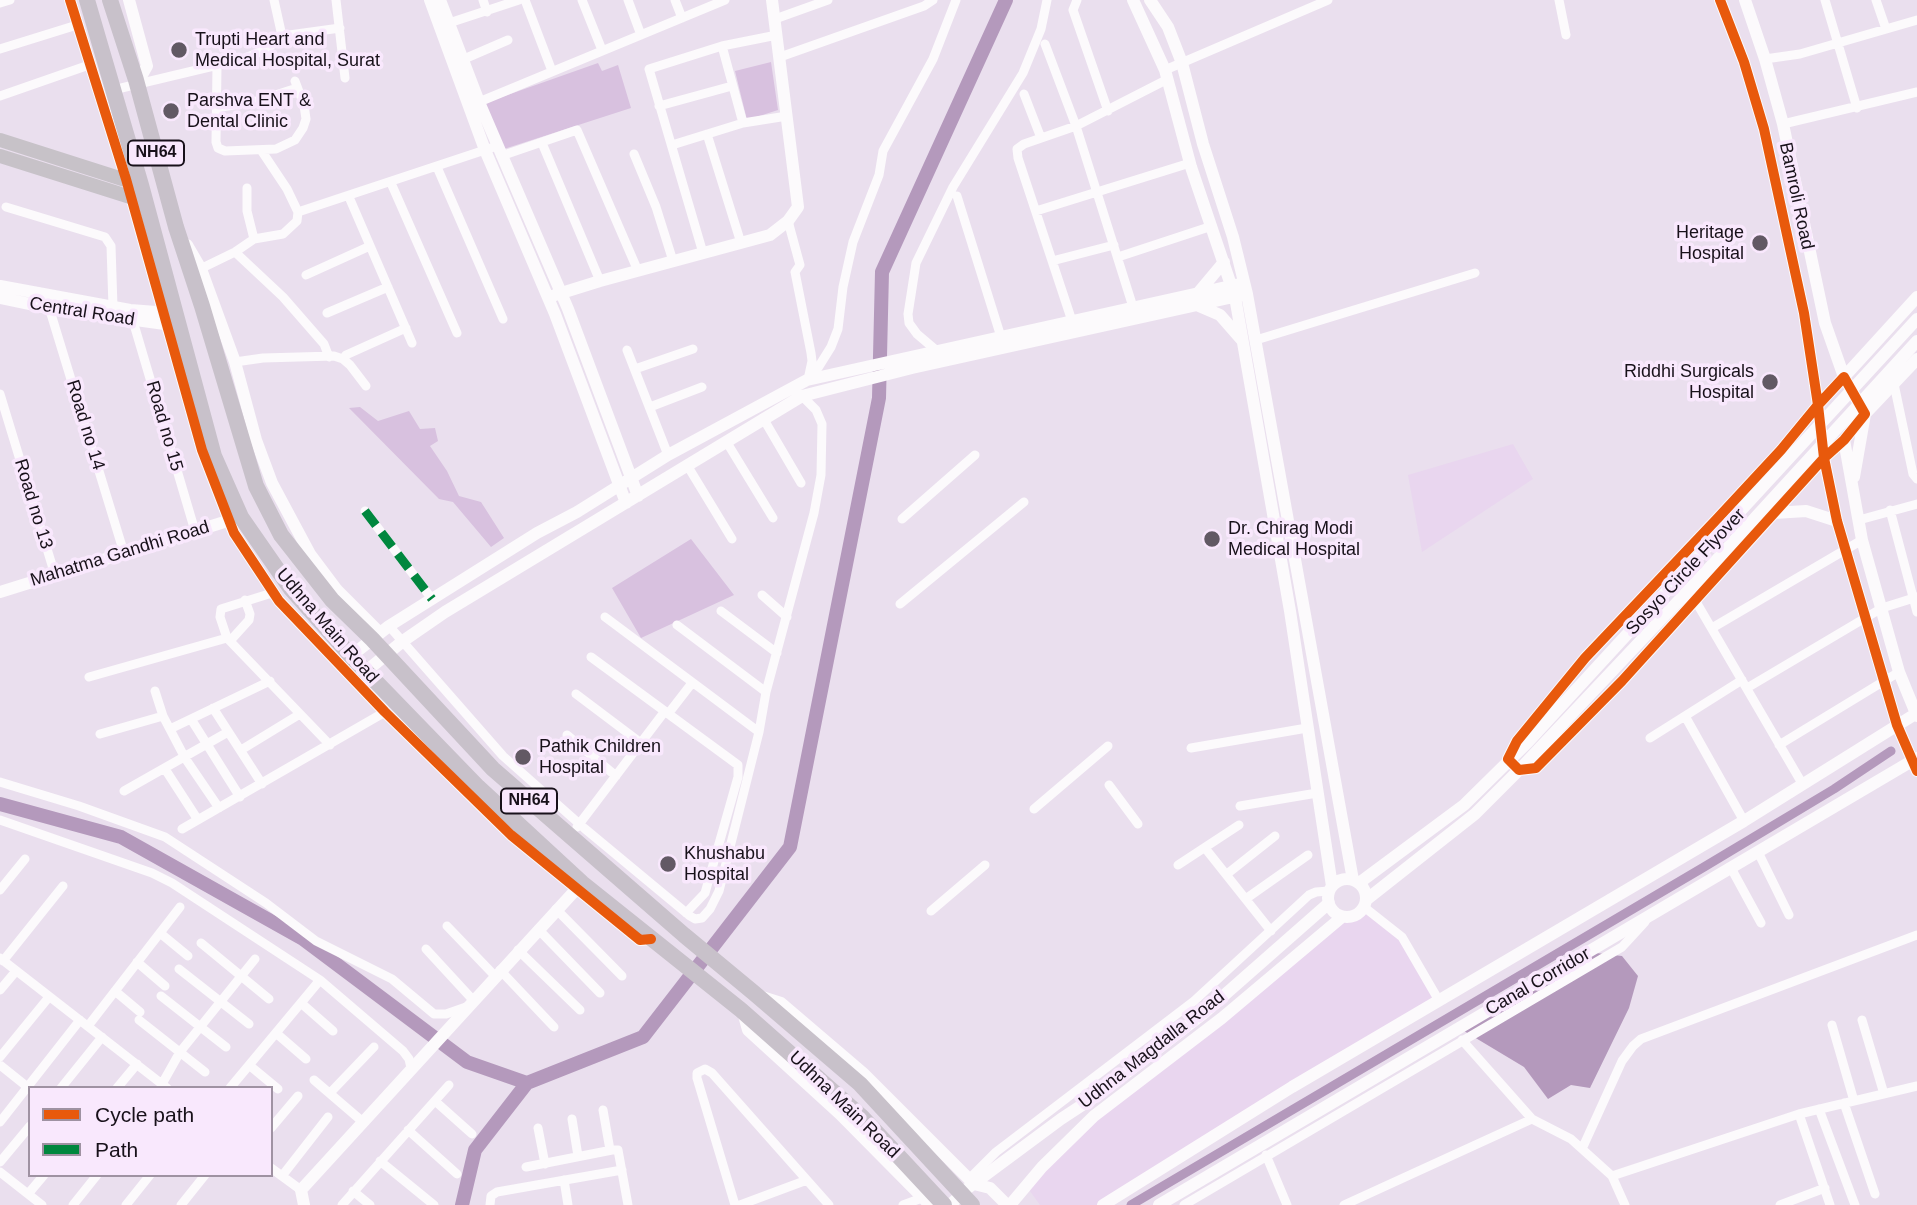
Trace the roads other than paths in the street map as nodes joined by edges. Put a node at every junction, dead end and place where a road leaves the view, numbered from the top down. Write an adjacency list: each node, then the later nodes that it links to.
1 (10, 0): 31 (street)
2 (70, 0): 37 (street)
3 (87, 0): 61 (highway, Udhna Main Road)
4 (110, 0): 59 (highway, NH64)
5 (129, 0): 59 (street)
6 (274, 0): 43 (street)
7 (336, 0): 38 (street)
8 (430, 0): 80 (street)
9 (440, 0): 36 (street)
10 (483, 0): 32 (street)
11 (519, 0): 32 (street)
12 (525, 0): 56 (street)
13 (582, 0): 49 (street)
14 (628, 0): 40 (street)
15 (675, 0): 33 (street)
16 (725, 0): 33 (street)
17 (772, 0): 34 (street)
18 (828, 0): 34 (street)
19 (933, 0): 50 (street)
20 (956, 0): 146 (street)
21 (1047, 0): 138 (street)
22 (1077, 0): 69 (street)
23 (1133, 0): 57 (street)
24 (1150, 0): 53 (street)
25 (1328, 0): 53 (street)
26 (1559, 0): 42 (street)
27 (1720, 0): 84 (street, Bamroli Road)
28 (1746, 0): 52 (street)
29 (1825, 0): 45 (street)
30 (1876, 0): 39 (street)
31 (0, 3)
32 (487, 12): 36 (street)
33 (682, 19): 40 (street)
34 (775, 19): 41 (street)
35 (1917, 20): 39 (street)
36 (449, 23): 51 (street)
37 (77, 24): 48 (street); 54 (street)
38 (340, 28): 43 (street); 58 (street)
39 (1886, 29): 45 (street)
40 (641, 35): 49 (street)
41 (777, 35): 47 (street); 50 (street)
42 (1566, 35)
43 (282, 36): 55 (street)
44 (508, 40): 51 (street)
45 (1839, 43): 52 (street); 68 (street)
46 (1045, 44): 73 (street)
47 (722, 46): 60 (street); 66 (street)
48 (0, 49)
49 (601, 50): 56 (street)
50 (780, 57): 70 (street)
51 (464, 59): 65 (street)
52 (1765, 59): 72 (street)
53 (1182, 63): 57 (street); 115 (street)
54 (89, 65): 64 (street); 89 (street)
55 (216, 66): 59 (street); 67 (street)
56 (552, 71): 65 (street)
57 (1167, 75): 69 (street); 85 (street)
58 (345, 78)
59 (137, 82): 61 (street); 108 (highway, NH64)
60 (732, 86): 66 (street); 71 (street)
61 (113, 90): 89 (highway, Udhna Main Road)
62 (1917, 92): 68 (street)
63 (1024, 93): 75 (street)
64 (0, 96)
65 (479, 102): 80 (street)
66 (659, 106): 78 (street)
67 (216, 108): 79 (street); 79 (street)
68 (1857, 108): 72 (street)
69 (1108, 111): 73 (street)
70 (787, 116): 71 (street); 96 (street)
71 (743, 123): 74 (street)
72 (1783, 124): 83 (street)
73 (1076, 126): 75 (street); 90 (street)
74 (708, 134): 78 (street); 99 (street)
75 (1041, 138): 94 (street)
76 (0, 140): 89 (main road, NH64)
77 (542, 143): 80 (street); 109 (street); 112 (street)
78 (671, 145): 103 (street)
79 (261, 150): 95 (street)
80 (495, 150): 86 (street); 116 (street)
81 (634, 154): 105 (street)
82 (0, 156): 89 (main road)
83 (1790, 156): 84 (street); 145 (street)
84 (1770, 160): 152 (street, Bamroli Road)
85 (1190, 163): 90 (street); 97 (street)
86 (437, 167): 87 (street); 125 (street)
87 (391, 183): 92 (street); 131 (street)
88 (247, 188): 98 (street)
89 (136, 191): 126 (highway, Udhna Main Road)
90 (1097, 192): 94 (street); 100 (street)
91 (957, 196): 132 (street)
92 (349, 197): 95 (street); 101 (street)
93 (6, 207): 121 (street)
94 (1035, 211): 106 (street)
95 (298, 212): 98 (street)
96 (788, 221): 99 (street); 146 (street)
97 (1212, 226): 104 (street); 107 (street)
98 (254, 239): 102 (street)
99 (741, 243): 103 (street)
100 (1114, 245): 104 (street); 106 (street)
101 (370, 246): 111 (street); 114 (street)
102 (234, 252): 108 (street); 139 (street)
103 (703, 253): 105 (street)
104 (1118, 257): 122 (street)
105 (673, 261): 109 (street)
106 (1052, 261): 129 (street)
107 (1224, 262): 115 (street); 119 (street)
108 (196, 271): 123 (highway, NH64); 142 (street)
109 (638, 271): 112 (street)
110 (1475, 273): 133 (street)
111 (306, 275)
112 (600, 281): 116 (street)
113 (0, 286): 120 (street, Central Road)
114 (388, 287): 124 (street); 130 (street)
115 (1240, 290): 119 (street); 133 (street)
116 (555, 296): 163 (street)
117 (1917, 297): 145 (street)
118 (0, 298): 120 (street, Central Road)
119 (1198, 299): 122 (street); 133 (street); 143 (street)
120 (48, 302): 121 (street, Central Road); 128 (street, Central Road); 181 (street, Road no 14)
121 (113, 307): 126 (street, Central Road)
122 (1133, 307): 129 (street)
123 (204, 312): 126 (highway); 199 (highway, NH64)
124 (327, 313)
125 (503, 318)
126 (171, 319): 128 (street, Central Road); 173 (highway, Udhna Main Road / NH64)
127 (1917, 319): 237 (street, Sosyo Circle Flyover)
128 (133, 321): 177 (street, Road no 15)
129 (1072, 321): 132 (street)
130 (406, 328): 135 (street); 140 (street)
131 (457, 333)
132 (1001, 337): 138 (street)
133 (1250, 341): 225 (street); 272 (street)
134 (1917, 341): 237 (street, Sosyo Circle Flyover)
135 (412, 343)
136 (693, 349): 144 (street)
137 (627, 350): 144 (street)
138 (937, 351): 143 (street)
139 (329, 356): 140 (street); 142 (street)
140 (343, 359): 148 (street)
141 (1917, 359): 147 (street)
142 (235, 362): 199 (street)
143 (911, 362): 146 (street)
144 (635, 369): 153 (street)
145 (1844, 377): 152 (street); 154 (street)
146 (815, 381): 151 (street); 158 (street)
147 (1894, 384): 154 (street); 162 (street)
148 (366, 386)
149 (702, 387): 153 (street)
150 (0, 394): 182 (street, Road no 13)
151 (802, 396): 155 (street); 195 (street)
152 (1818, 405): 160 (street, Bamroli Road); 241 (street)
153 (650, 407): 158 (street)
154 (1865, 414): 156 (street); 165 (street)
155 (763, 418): 157 (street); 164 (street)
156 (1844, 440): 160 (street); 165 (street)
157 (726, 441): 161 (street); 172 (street)
158 (668, 455): 163 (street)
159 (975, 455): 174 (street)
160 (1824, 458): 171 (street); 176 (street, Bamroli Road)
161 (687, 466): 166 (street); 178 (street)
162 (1917, 479)
163 (624, 481): 166 (street); 187 (street)
164 (801, 483)
165 (1853, 488): 175 (street)
166 (632, 500): 201 (street)
167 (1024, 502): 190 (street)
168 (1917, 504): 169 (street)
169 (1891, 510): 175 (street); 186 (street)
170 (365, 511): 187 (street)
171 (1774, 513): 176 (street); 189 (street)
172 (773, 518)
173 (235, 519): 177 (street, Mahatma Gandhi Road); 184 (street); 204 (highway, Udhna Main Road / NH64)
174 (902, 519)
175 (1858, 520): 179 (street)
176 (1837, 521): 180 (street, Bamroli Road)
177 (195, 531): 181 (street, Mahatma Gandhi Road)
178 (732, 539)
179 (1862, 540): 180 (street); 191 (street)
180 (1846, 549): 196 (street, Bamroli Road); 198 (street)
181 (124, 553): 182 (street, Mahatma Gandhi Road)
182 (55, 575): 183 (street, Mahatma Gandhi Road)
183 (0, 592)
184 (272, 593): 188 (street); 217 (street)
185 (762, 595): 195 (street)
186 (1915, 597): 191 (street); 193 (street)
187 (432, 599): 199 (street)
188 (245, 600): 200 (street); 200 (street)
189 (1695, 600): 198 (street); 244 (street)
190 (900, 604)
191 (1882, 608): 196 (street); 207 (street)
192 (721, 611): 202 (street)
193 (1917, 612)
194 (605, 617): 211 (street)
195 (787, 617): 202 (street)
196 (1867, 617): 210 (street, Bamroli Road); 212 (street)
197 (677, 625): 214 (street)
198 (1712, 628): 212 (street)
199 (381, 633): 201 (street); 203 (highway, NH64); 204 (street)
200 (229, 640): 208 (street); 209 (street)
201 (403, 641): 203 (street); 262 (street)
202 (777, 653): 214 (street)
203 (386, 654): 206 (street); 262 (highway, NH64)
204 (351, 656): 206 (highway, Udhna Main Road / NH64)
205 (592, 657): 218 (street)
206 (365, 671): 274 (highway, Udhna Main Road / NH64)
207 (1899, 672): 210 (street); 220 (street)
208 (89, 677)
209 (270, 681): 216 (street); 219 (street)
210 (1884, 681): 224 (street, Bamroli Road); 235 (street)
211 (692, 683): 218 (street); 228 (street)
212 (1744, 684): 222 (street); 235 (street)
213 (155, 691): 221 (street)
214 (766, 692): 228 (street)
215 (576, 694): 232 (street)
216 (213, 708): 223 (street); 227 (street)
217 (385, 712): 234 (street); 274 (street)
218 (666, 713): 232 (street); 282 (street)
219 (300, 714): 234 (street); 239 (street)
220 (1917, 714): 224 (street)
221 (163, 716): 226 (street); 229 (street)
222 (1685, 716): 231 (street); 258 (street)
223 (191, 719): 226 (street); 233 (street)
224 (1897, 725): 242 (street, Bamroli Road); 249 (street)
225 (1307, 728): 238 (street); 251 (street)
226 (170, 729): 240 (street)
227 (228, 732): 233 (street); 239 (street)
228 (759, 732): 282 (street)
229 (100, 734)
230 (567, 735): 245 (street)
231 (1650, 738)
232 (641, 743): 245 (street)
233 (207, 745): 240 (street); 252 (street)
234 (330, 745): 247 (street)
235 (1779, 745): 249 (street)
236 (1108, 746): 255 (street)
237 (1532, 747): 241 (street, Sosyo Circle Flyover); 244 (street, Sosyo Circle Flyover)
238 (1191, 748)
239 (241, 750): 247 (street)
240 (184, 758): 243 (street); 254 (street)
241 (1508, 759): 244 (street); 272 (street, Udhna Magdalla Road)
242 (1915, 763): 265 (street, Canal Corridor)
243 (164, 769): 250 (street); 257 (street)
244 (1519, 770): 278 (street, Sosyo Circle Flyover)
245 (616, 776): 262 (street)
246 (0, 782): 316 (street)
247 (262, 784): 252 (street)
248 (1109, 785): 259 (street)
249 (1803, 785): 258 (street)
250 (124, 791)
251 (1317, 793): 253 (street); 276 (street)
252 (240, 797): 254 (street)
253 (1240, 806)
254 (219, 808): 257 (street)
255 (1034, 809)
256 (0, 820): 304 (street)
257 (198, 820): 261 (street)
258 (1744, 821): 313 (street)
259 (1138, 824)
260 (1239, 825): 264 (street)
261 (182, 829)
262 (575, 830): 282 (street); 309 (highway, NH64)
263 (1275, 836): 271 (street)
264 (1205, 848): 269 (street); 271 (street)
265 (1758, 852): 270 (street, Canal Corridor); 283 (street)
266 (1308, 855): 277 (street)
267 (25, 859): 275 (street)
268 (985, 865): 281 (street)
269 (1178, 866)
270 (1731, 868): 285 (street, Canal Corridor); 286 (street)
271 (1227, 874): 277 (street)
272 (1356, 881): 276 (street, Udhna Magdalla Road); 278 (street)
273 (63, 886): 297 (street)
274 (578, 886): 280 (street); 318 (highway, Udhna Main Road / NH64)
275 (0, 890)
276 (1330, 893): 284 (street); 289 (street); 388 (street, Udhna Magdalla Road)
277 (1247, 898): 289 (street)
278 (1365, 904): 284 (street); 313 (street)
279 (180, 906): 290 (street)
280 (556, 909): 288 (street); 303 (street)
281 (931, 911)
282 (686, 913)
283 (1789, 915)
284 (1342, 917): 412 (street)
285 (1648, 918): 328 (street); 414 (street, Canal Corridor)
286 (1761, 923)
287 (447, 926): 301 (street)
288 (538, 929): 294 (street); 308 (street)
289 (1271, 931): 388 (street)
290 (160, 933): 295 (street); 298 (street)
291 (1917, 934): 368 (street)
292 (201, 943): 302 (street)
293 (426, 949): 316 (street)
294 (518, 950): 301 (street); 317 (street)
295 (188, 956)
296 (255, 959): 302 (street)
297 (1, 960): 300 (street)
298 (137, 962): 305 (street); 307 (street)
299 (179, 970): 314 (street)
300 (16, 971): 306 (street); 311 (street)
301 (497, 973): 316 (street); 324 (street)
302 (240, 976): 312 (street); 314 (street)
303 (622, 976)
304 (320, 980): 315 (street); 337 (street)
305 (165, 986)
306 (0, 990)
307 (115, 991): 320 (street); 331 (street)
308 (600, 993)
309 (756, 994): 388 (street); 411 (highway, NH64)
310 (161, 996): 323 (street)
311 (50, 997): 320 (street); 332 (street)
312 (269, 999)
313 (1438, 999): 413 (street)
314 (220, 1001): 321 (street); 323 (street)
315 (301, 1003): 325 (street); 326 (street)
316 (469, 1004): 337 (street)
317 (580, 1010)
318 (742, 1011): 394 (street); 409 (highway, Udhna Main Road / NH64)
319 (1862, 1020): 351 (street)
320 (84, 1023): 327 (street); 341 (street)
321 (249, 1024)
322 (1832, 1024): 354 (street)
323 (200, 1027): 330 (street); 331 (street)
324 (554, 1027)
325 (333, 1031)
326 (276, 1033): 333 (street); 336 (street)
327 (102, 1037): 334 (street); 342 (street)
328 (1462, 1040): 360 (street); 370 (street)
329 (374, 1047): 350 (street)
330 (226, 1048)
331 (180, 1052): 338 (street); 344 (street)
332 (0, 1057)
333 (306, 1059)
334 (137, 1064): 343 (street); 344 (street)
335 (0, 1065): 347 (street)
336 (249, 1065): 345 (street); 349 (street)
337 (413, 1065): 362 (street)
338 (205, 1072)
339 (314, 1080): 350 (street)
340 (449, 1085): 353 (street)
341 (31, 1086)
342 (63, 1086)
343 (119, 1086)
344 (164, 1086)
345 (232, 1086)
346 (1917, 1086): 351 (street)
347 (28, 1087)
348 (28, 1089): 361 (street)
349 (278, 1089)
350 (330, 1093): 362 (street)
351 (1884, 1094): 354 (street)
352 (298, 1096): 363 (street)
353 (435, 1101): 366 (street); 367 (street)
354 (1849, 1102): 355 (street); 393 (street)
355 (1819, 1109): 357 (street); 421 (street)
356 (603, 1110): 369 (street)
357 (1799, 1114): 381 (street); 389 (street)
358 (327, 1117): 380 (street)
359 (572, 1119): 371 (street)
360 (1532, 1119): 368 (street); 417 (street)
361 (0, 1122)
362 (363, 1122): 390 (street)
363 (273, 1126)
364 (28, 1128): 373 (street)
365 (538, 1128): 374 (street)
366 (408, 1130): 372 (street); 379 (street)
367 (472, 1134)
368 (1582, 1149): 381 (street)
369 (610, 1150): 371 (street); 377 (street)
370 (1266, 1155): 415 (street); 416 (street)
371 (578, 1156): 374 (street)
372 (380, 1161): 391 (street); 402 (street)
373 (0, 1162)
374 (544, 1164): 375 (street)
375 (526, 1167)
376 (273, 1169): 380 (street)
377 (622, 1170): 386 (street); 405 (street)
378 (0, 1172): 392 (street)
379 (457, 1174)
380 (282, 1176): 390 (street)
381 (1612, 1176): 418 (street)
382 (42, 1177): 392 (street)
383 (95, 1177): 396 (street)
384 (148, 1177): 397 (street)
385 (203, 1177): 398 (street)
386 (564, 1180): 403 (street); 404 (street)
387 (807, 1180): 406 (street); 406 (street); 407 (street)
388 (970, 1183): 410 (street, Udhna Magdalla Road); 412 (street)
389 (1825, 1188): 419 (street); 420 (street)
390 (301, 1191): 399 (street)
391 (353, 1191): 400 (street); 401 (street)
392 (28, 1194): 395 (street)
393 (1875, 1194)
394 (926, 1202): 408 (street)
395 (37, 1204)
396 (73, 1205)
397 (126, 1205)
398 (181, 1205)
399 (304, 1205)
400 (342, 1205)
401 (370, 1205)
402 (433, 1205)
403 (490, 1205)
404 (568, 1205)
405 (628, 1205)
406 (737, 1205)
407 (829, 1205)
408 (903, 1205)
409 (944, 1205)
410 (950, 1205)
411 (972, 1205)
412 (1008, 1205)
413 (1103, 1205)
414 (1159, 1205)
415 (1184, 1205)
416 (1287, 1205)
417 (1343, 1205)
418 (1625, 1205)
419 (1780, 1205)
420 (1830, 1205)
421 (1854, 1205)

